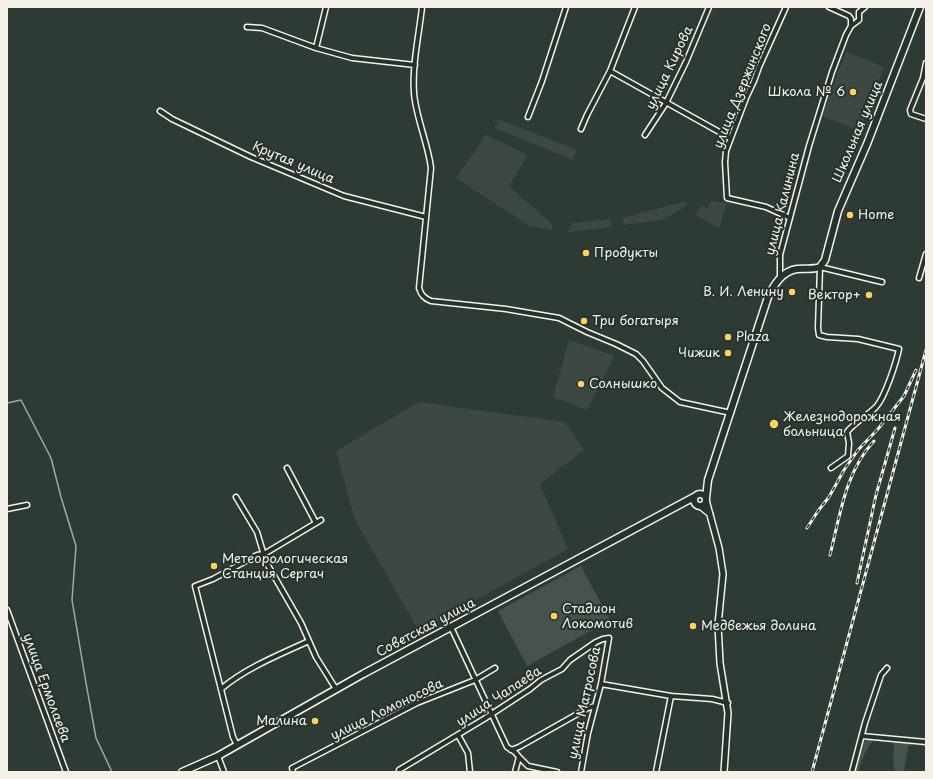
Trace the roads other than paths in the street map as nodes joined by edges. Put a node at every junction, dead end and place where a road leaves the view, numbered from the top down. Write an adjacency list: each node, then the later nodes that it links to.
1 (326, 7): 14 (street)
2 (422, 7): 16 (street)
3 (566, 7): 20 (street)
4 (635, 7): 17 (street)
5 (709, 7): 18 (street, улица Кирова)
6 (786, 7): 24 (street, улица Дзержинского)
7 (829, 7): 11 (street)
8 (865, 7): 10 (street, улица Калинина)
9 (920, 7): 28 (main road, Школьная улица)
10 (859, 12): 11 (street); 12 (street, улица Калинина)
11 (849, 16): 12 (street)
12 (851, 26): 26 (street, улица Калинина)
13 (247, 27): 14 (street)
14 (316, 48): 16 (street)
15 (926, 64): 21 (street)
16 (415, 65): 25 (street)
17 (610, 72): 18 (street); 22 (street)
18 (666, 103): 23 (street, улица Кирова); 24 (street)
19 (160, 111): 25 (street, Крутая улица)
20 (528, 117)
21 (926, 119)
22 (581, 129)
23 (645, 135)
24 (730, 138): 26 (street, улица Дзержинского)
25 (426, 217): 32 (street)
26 (790, 218): 29 (street, улица Калинина)
27 (926, 254): 30 (street)
28 (820, 267): 29 (main road); 31 (street); 34 (street)
29 (780, 278): 32 (main road)
30 (919, 278)
31 (882, 282)
32 (731, 413): 35 (main road)
33 (287, 468): 45 (street)
34 (831, 468)
35 (708, 480): 36 (main road); 38 (main road)
36 (696, 495): 38 (main road); 39 (main road, Советская улица); 41 (main road)
37 (236, 497): 46 (street)
38 (706, 499): 41 (main road); 43 (street)
39 (680, 504): 41 (main road, Советская улица); 48 (main road, Советская улица)
40 (27, 505): 42 (street)
41 (697, 505): 43 (street)
42 (7, 509)
43 (710, 514): 58 (street)
44 (321, 520): 45 (street)
45 (316, 523): 46 (street)
46 (264, 554): 50 (street); 55 (street)
47 (7, 610): 68 (street, улица Ермолаева)
48 (451, 627): 53 (street); 56 (main road, Советская улица)
49 (609, 638): 54 (street, улица Матросова); 60 (street, улица Чапаева)
50 (308, 641): 55 (street); 56 (street)
51 (495, 668): 53 (street, улица Ломоносова)
52 (887, 668): 62 (street)
53 (475, 680): 60 (street); 71 (street, улица Ломоносова)
54 (601, 684): 57 (street); 59 (street, улица Матросова)
55 (221, 689): 64 (street)
56 (336, 689): 64 (main road, Советская улица)
57 (671, 696): 58 (street); 77 (street)
58 (728, 703): 78 (street)
59 (594, 706): 65 (street); 76 (street, улица Матросова)
60 (490, 714): 61 (street, улица Чапаева); 65 (street)
61 (458, 735): 72 (street, улица Чапаева); 73 (street)
62 (862, 736): 63 (street); 79 (street)
63 (926, 742)
64 (237, 745): 66 (main road, Советская улица)
65 (511, 750): 67 (street)
66 (218, 756): 69 (main road, Советская улица); 70 (street)
67 (519, 757): 74 (street); 75 (street)
68 (66, 772)
69 (182, 772)
70 (224, 772)
71 (293, 772)
72 (399, 772)
73 (470, 772)
74 (515, 772)
75 (557, 772)
76 (580, 772)
77 (656, 772)
78 (724, 772)
79 (852, 772)

